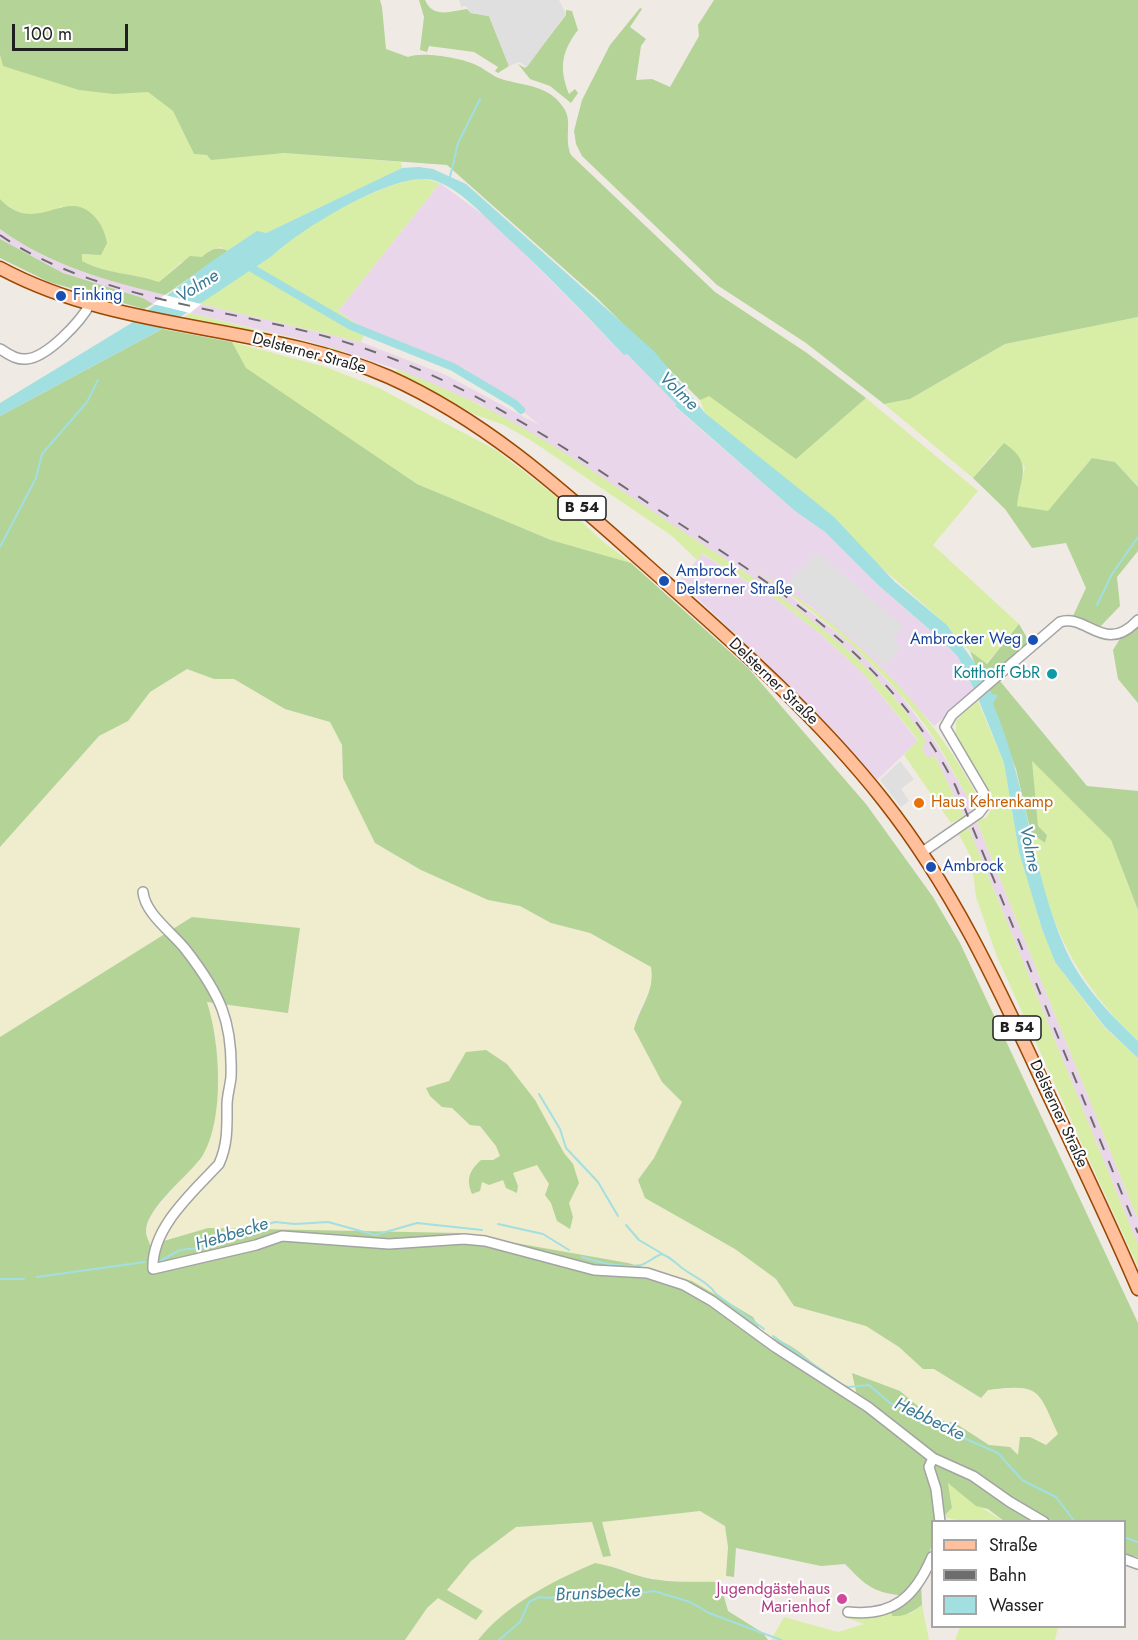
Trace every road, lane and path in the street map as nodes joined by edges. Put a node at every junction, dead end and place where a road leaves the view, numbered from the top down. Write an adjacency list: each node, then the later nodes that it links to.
1 (0, 268): 2 (main road, B 54)
2 (90, 304): 3 (street); 5 (main road, Delsterner Straße / B 54)
3 (0, 349)
4 (1138, 620): 5 (street)
5 (921, 854): 7 (main road, Delsterner Straße / B 54)
6 (143, 892): 8 (street)
7 (1138, 1289)
8 (933, 1458): 9 (street); 10 (street)
9 (940, 1520)
10 (1042, 1520)
11 (931, 1561): 12 (street)
12 (848, 1612)

